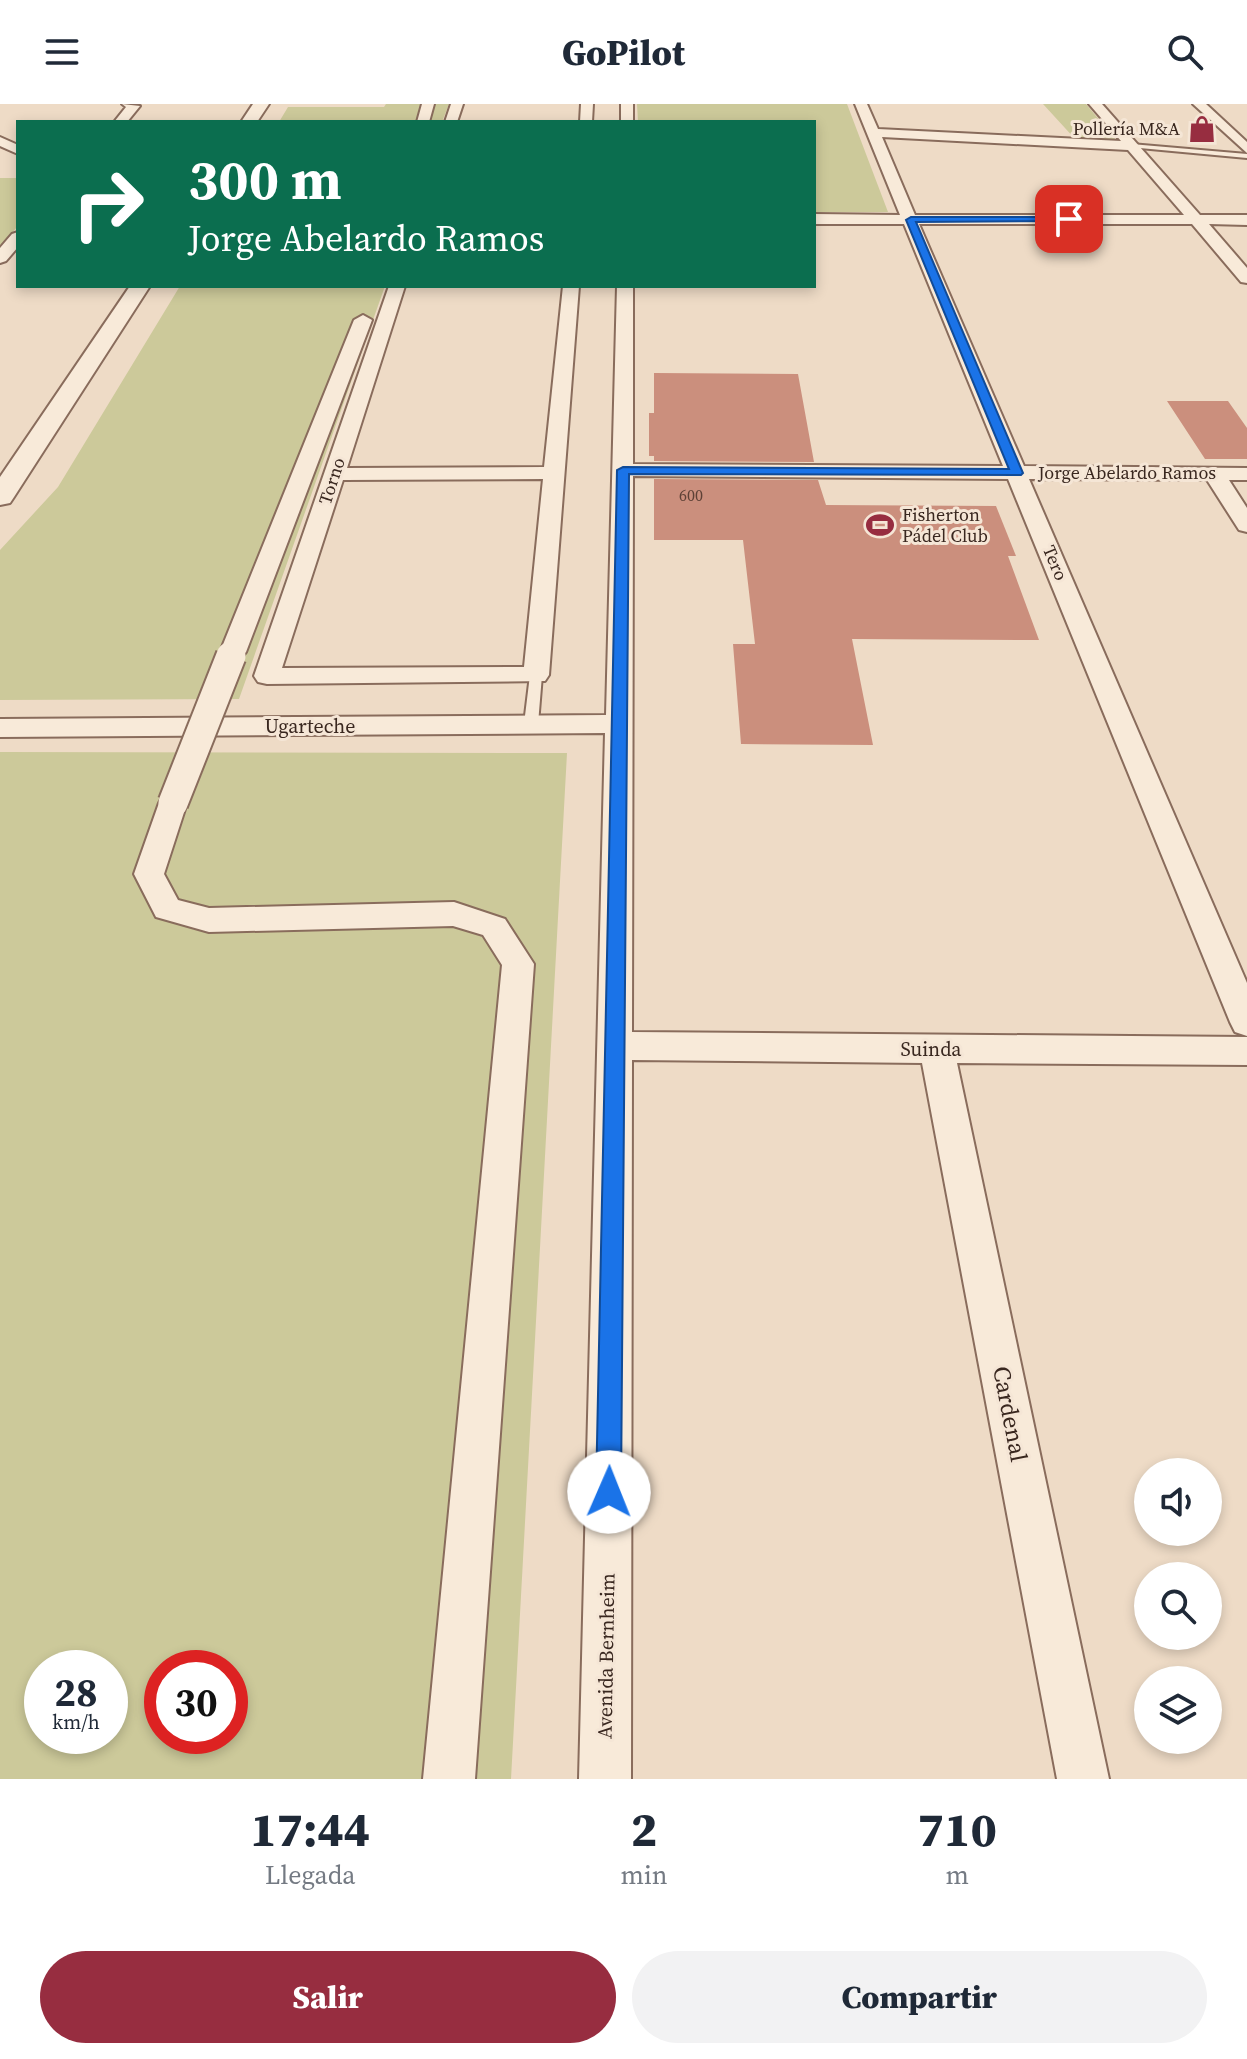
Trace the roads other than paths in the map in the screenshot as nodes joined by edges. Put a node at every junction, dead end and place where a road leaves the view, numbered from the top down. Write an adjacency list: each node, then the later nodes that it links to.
1 (128, 104): 5 (street)
2 (861, 104): 6 (street, Tero)
3 (1095, 104): 7 (street)
4 (1199, 104): 8 (street)
5 (122, 120)
6 (873, 133): 7 (street); 12 (street, Tero)
7 (1131, 146): 9 (lane); 11 (street)
8 (1247, 149)
9 (1247, 156)
10 (816, 219): 12 (street)
11 (1196, 219): 12 (street); 13 (street); 16 (street)
12 (911, 220): 24 (street, Tero)
13 (1247, 220)
14 (16, 239): 15 (street)
15 (0, 258)
16 (1247, 278)
17 (139, 288): 28 (street)
18 (374, 288): 40 (street, bridge)
19 (396, 288): 25 (street, Torno)
20 (571, 288): 23 (street)
21 (625, 288): 22 (street, Avenida Bernheim)
22 (623, 470): 24 (street, Jorge Abelardo Ramos); 33 (street, Avenida Bernheim)
23 (554, 473): 25 (street); 30 (street)
24 (1017, 473): 26 (street, Jorge Abelardo Ramos); 36 (street, Tero)
25 (334, 474): 31 (street, Torno)
26 (1214, 474): 27 (street, Jorge Abelardo Ramos); 29 (street)
27 (1247, 474)
28 (0, 497)
29 (1247, 525)
30 (536, 675): 31 (street); 32 (lane)
31 (393, 676): 34 (street)
32 (531, 724): 33 (street, Ugarteche); 34 (street, Ugarteche)
33 (620, 724): 37 (street, Avenida Bernheim)
34 (381, 725): 35 (street, Ugarteche)
35 (0, 728)
36 (1247, 1022)
37 (615, 1046): 38 (street, Suinda); 41 (street, Avenida Bernheim)
38 (937, 1049): 39 (street, Suinda); 42 (street, Cardenal)
39 (1247, 1051)
40 (449, 1779)
41 (605, 1779)
42 (1083, 1779)

